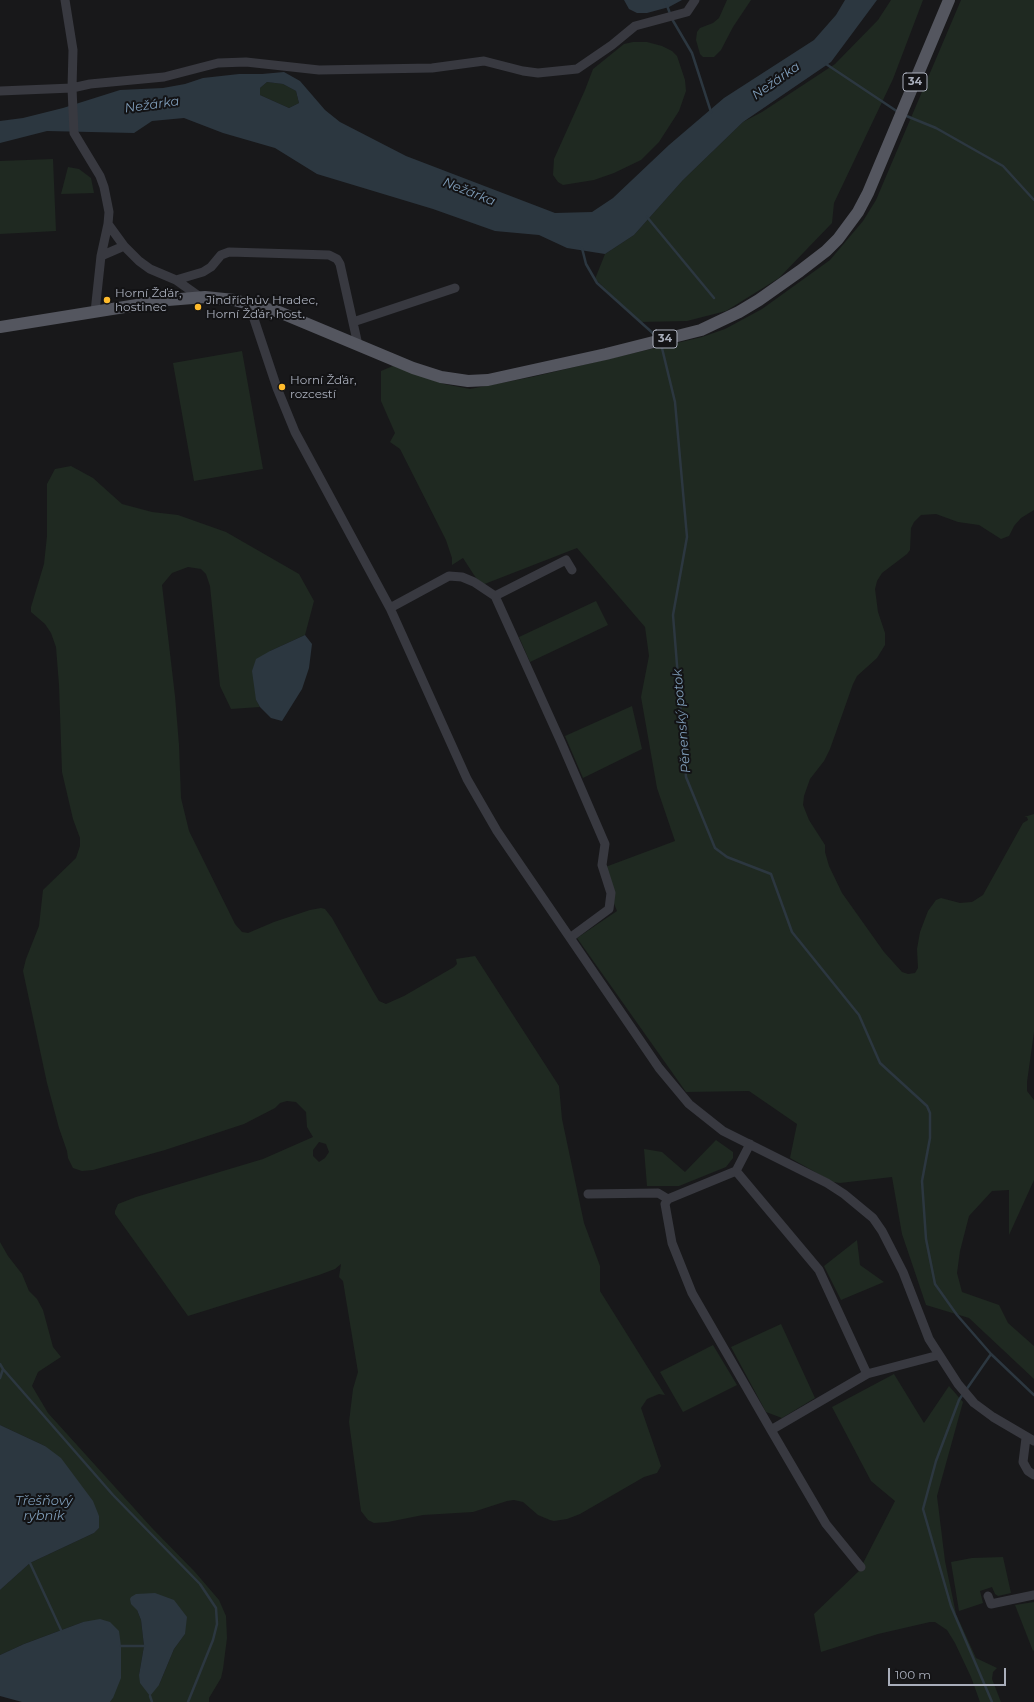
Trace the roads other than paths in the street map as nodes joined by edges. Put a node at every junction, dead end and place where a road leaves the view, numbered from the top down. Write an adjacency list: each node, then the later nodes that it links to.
1 (65, 0): 4 (street)
2 (695, 0): 4 (street)
3 (949, 0): 16 (main road, 34)
4 (72, 88): 5 (street); 6 (street)
5 (0, 91)
6 (108, 224): 7 (street); 8 (street)
7 (124, 246): 8 (street); 9 (street)
8 (101, 256): 13 (street)
9 (176, 280): 11 (street); 14 (street)
10 (455, 288): 14 (street)
11 (200, 297): 12 (main road, 34); 13 (main road, 34)
12 (249, 304): 16 (main road, 34); 19 (street)
13 (95, 312): 15 (main road, 34)
14 (353, 322): 16 (street)
15 (0, 327)
16 (358, 345)
17 (572, 570): 18 (street)
18 (494, 596): 19 (street); 20 (street)
19 (390, 608): 20 (street)
20 (571, 936): 21 (street)
21 (750, 1144): 22 (street); 25 (street)
22 (736, 1171): 24 (street); 26 (street)
23 (588, 1194): 24 (street)
24 (668, 1198): 27 (street)
25 (939, 1355): 26 (street); 28 (street)
26 (867, 1374): 27 (street)
27 (771, 1430): 30 (street)
28 (1030, 1439): 29 (street)
29 (1034, 1475)
30 (861, 1567)
31 (1034, 1595): 32 (street)
32 (988, 1596)

